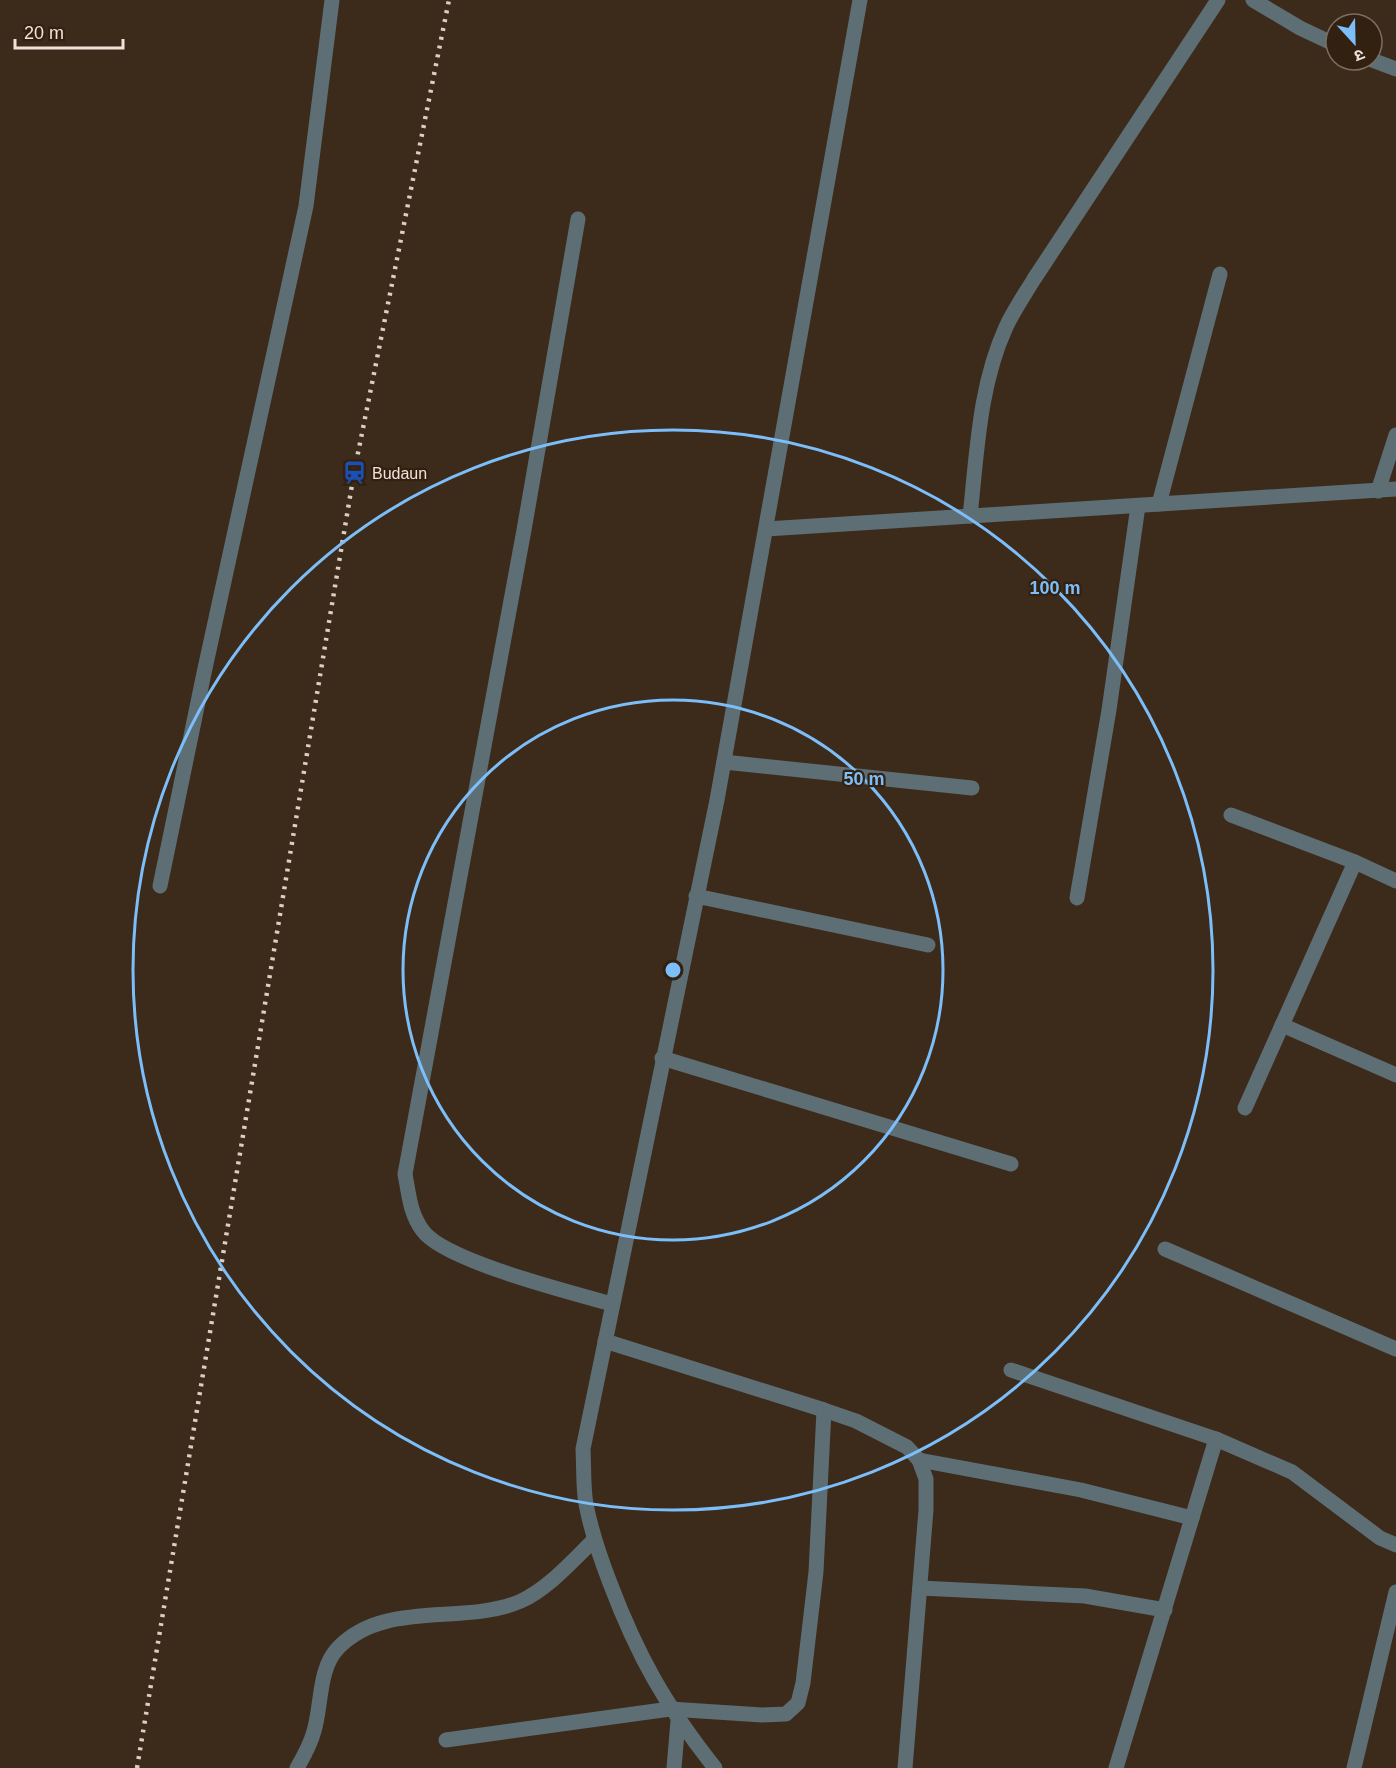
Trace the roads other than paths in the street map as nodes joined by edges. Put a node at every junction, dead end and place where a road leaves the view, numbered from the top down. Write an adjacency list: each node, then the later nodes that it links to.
1 (332, 0): 20 (street)
2 (860, 0): 14 (street)
3 (1218, 0): 13 (street)
4 (1253, 0): 5 (street)
5 (1324, 39)
6 (578, 219): 30 (street)
7 (1220, 274): 11 (street)
8 (1396, 435): 10 (street)
9 (1396, 489): 10 (street)
10 (1378, 490): 11 (street)
11 (1159, 504): 12 (street)
12 (1138, 506): 13 (street); 22 (street)
13 (969, 516): 14 (street)
14 (766, 529): 15 (street)
15 (724, 762): 16 (street); 21 (street)
16 (972, 788)
17 (1231, 815): 18 (street)
18 (1355, 862): 19 (street); 24 (street)
19 (1396, 881)
20 (160, 886)
21 (696, 896): 23 (street); 25 (street)
22 (1077, 898)
23 (928, 945)
24 (1282, 1025): 26 (street); 27 (street)
25 (662, 1058): 28 (street); 30 (street)
26 (1396, 1075)
27 (1245, 1108)
28 (1011, 1164)
29 (1165, 1249): 32 (street)
30 (612, 1304): 31 (street)
31 (604, 1341): 34 (street); 38 (street)
32 (1396, 1349)
33 (1011, 1370): 35 (street)
34 (824, 1410): 36 (street); 43 (street)
35 (1216, 1439): 37 (street); 39 (street)
36 (919, 1460): 37 (street); 40 (street)
37 (1192, 1518): 42 (street)
38 (594, 1540): 43 (street); 45 (street)
39 (1396, 1545)
40 (920, 1588): 42 (street); 48 (street)
41 (1396, 1592): 50 (street)
42 (1165, 1610): 49 (street)
43 (674, 1715): 44 (street); 46 (street); 47 (street)
44 (446, 1740)
45 (297, 1768)
46 (674, 1768)
47 (715, 1768)
48 (905, 1768)
49 (1116, 1768)
50 (1354, 1768)

